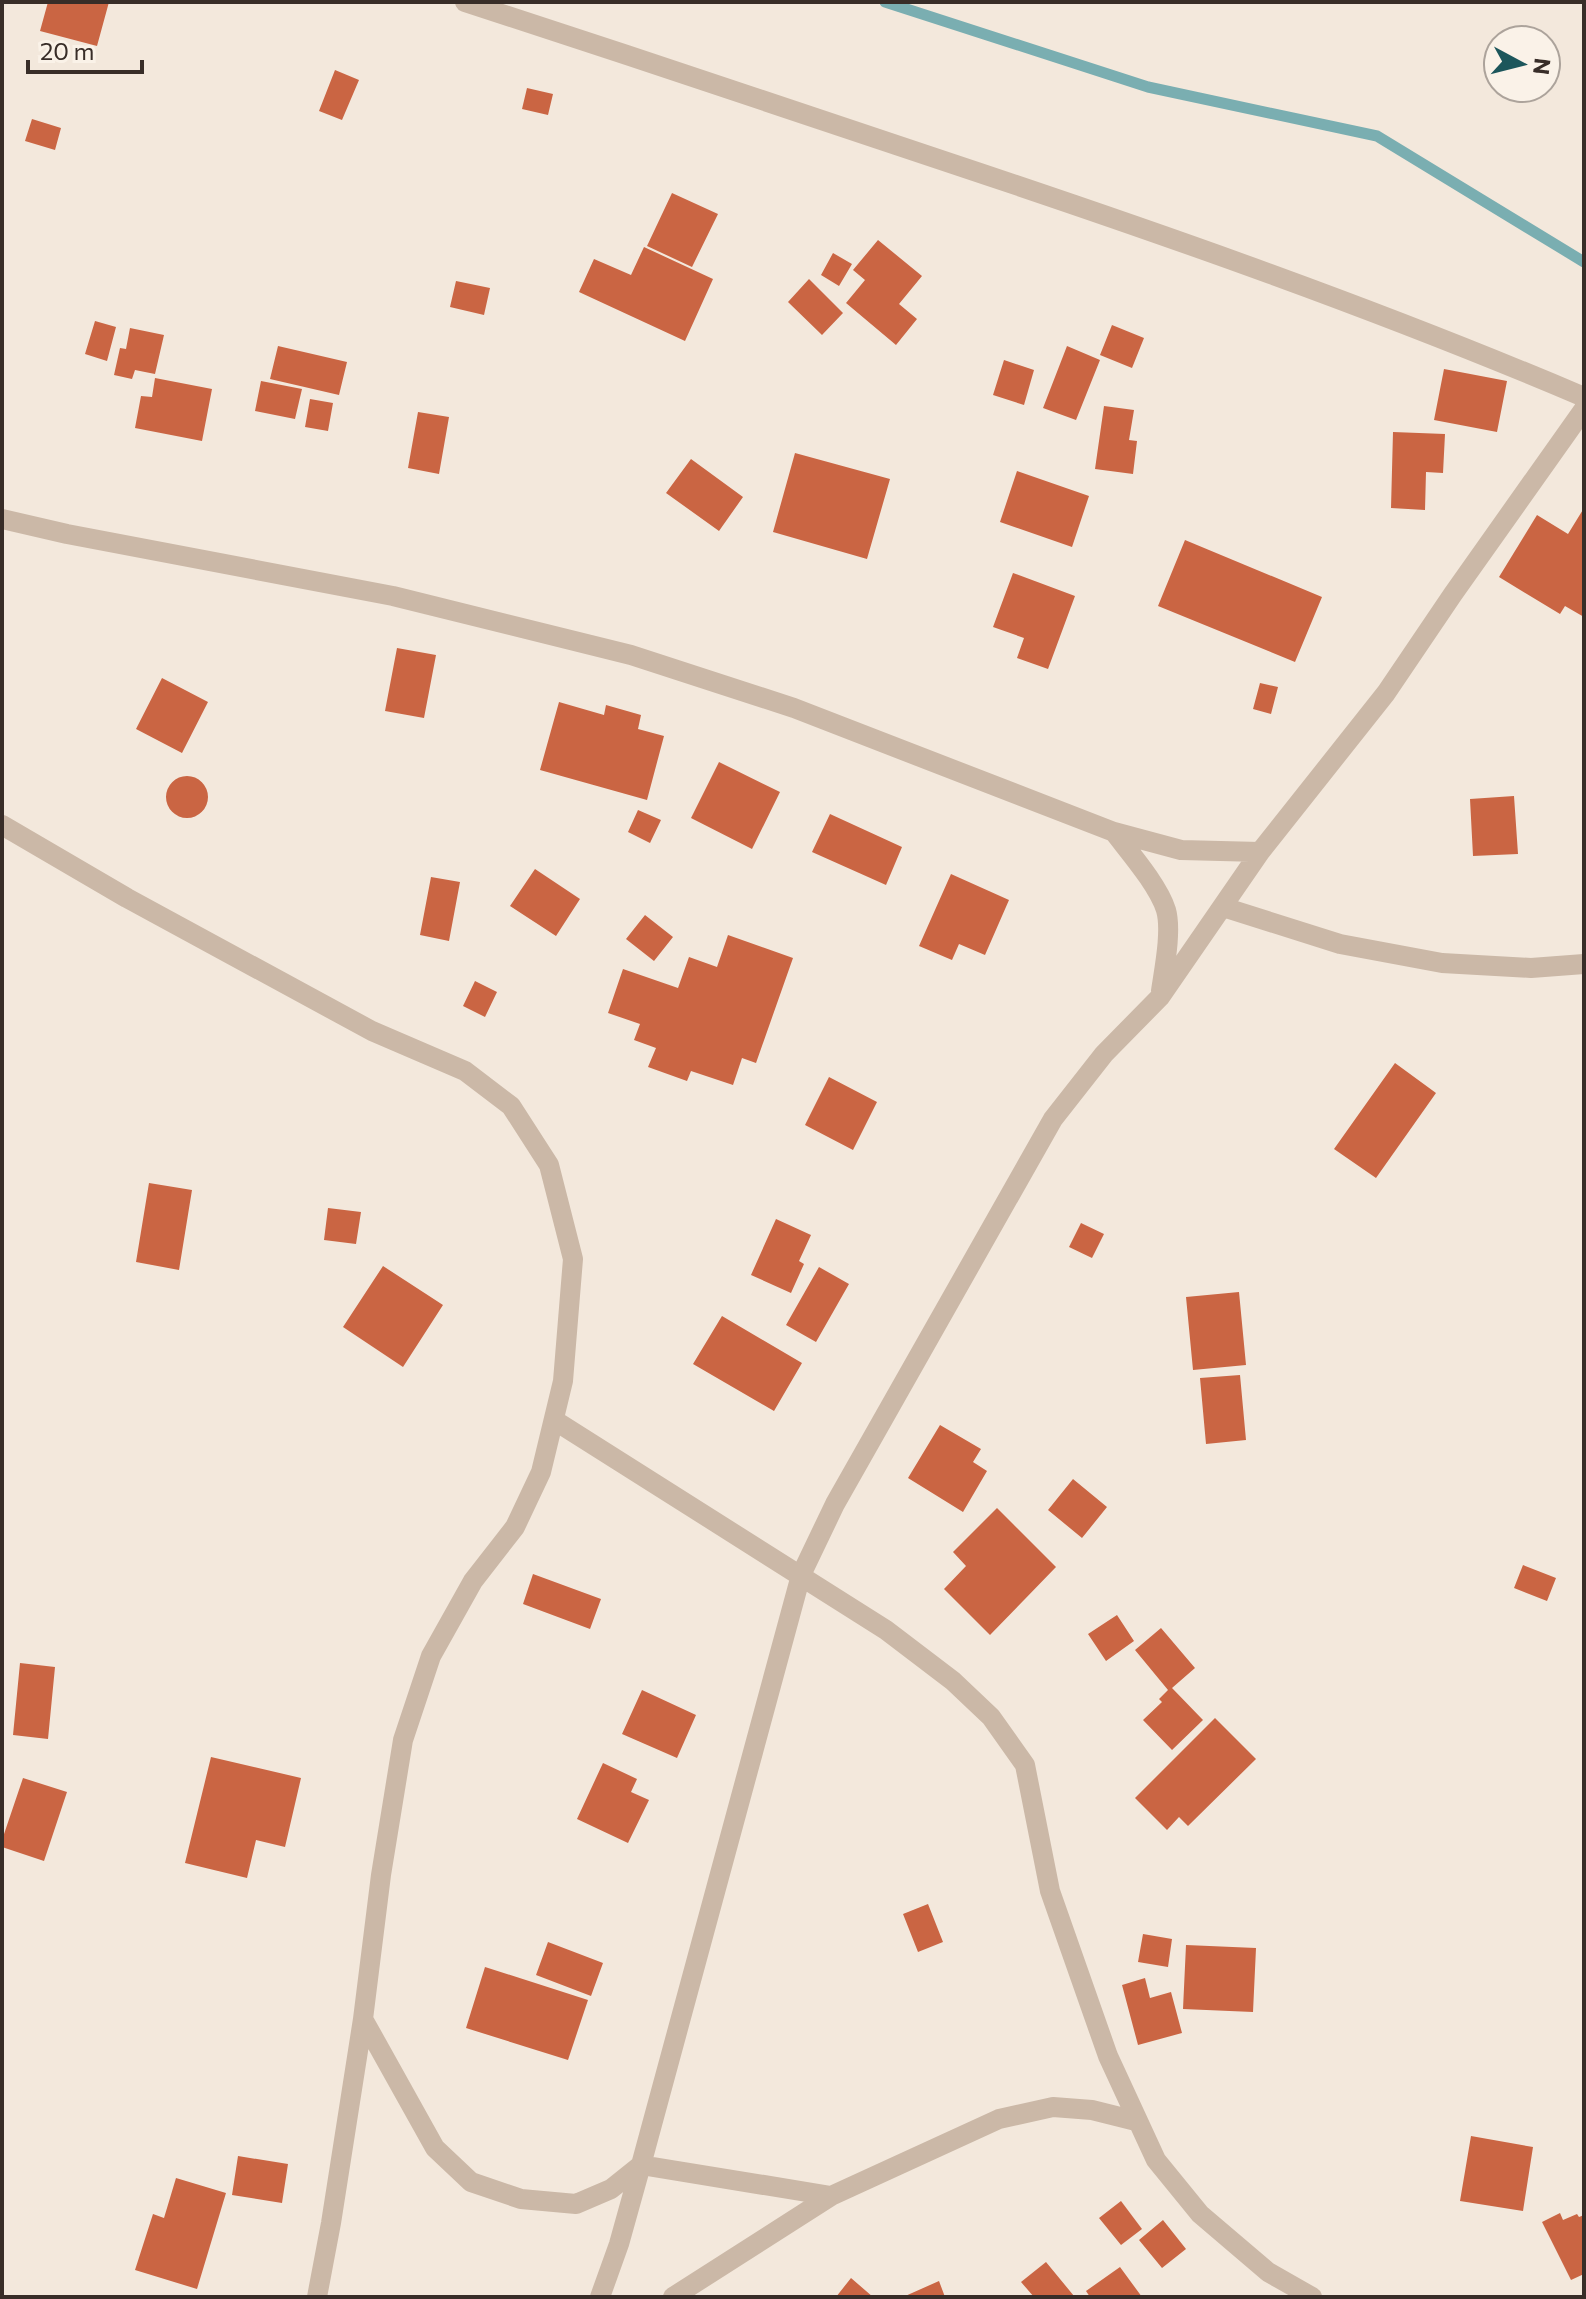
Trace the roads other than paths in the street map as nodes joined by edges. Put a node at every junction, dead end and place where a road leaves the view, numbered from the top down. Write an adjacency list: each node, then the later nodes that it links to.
1 (465, 2): 2 (street)
2 (1584, 397)
3 (1584, 409): 7 (street)
4 (2, 519): 6 (street)
5 (2, 825): 11 (street)
6 (1114, 832): 7 (street); 10 (street)
7 (1260, 852): 8 (street)
8 (1223, 907): 9 (street); 10 (street)
9 (1584, 964)
10 (1160, 997): 12 (street)
11 (554, 1420): 12 (street); 13 (street)
12 (801, 1575): 14 (street); 15 (street)
13 (363, 2019): 15 (street); 17 (street)
14 (1136, 2121): 16 (street); 20 (street)
15 (641, 2165): 16 (street); 18 (street)
16 (831, 2196): 19 (street)
17 (317, 2297)
18 (600, 2297)
19 (673, 2297)
20 (1312, 2297)

